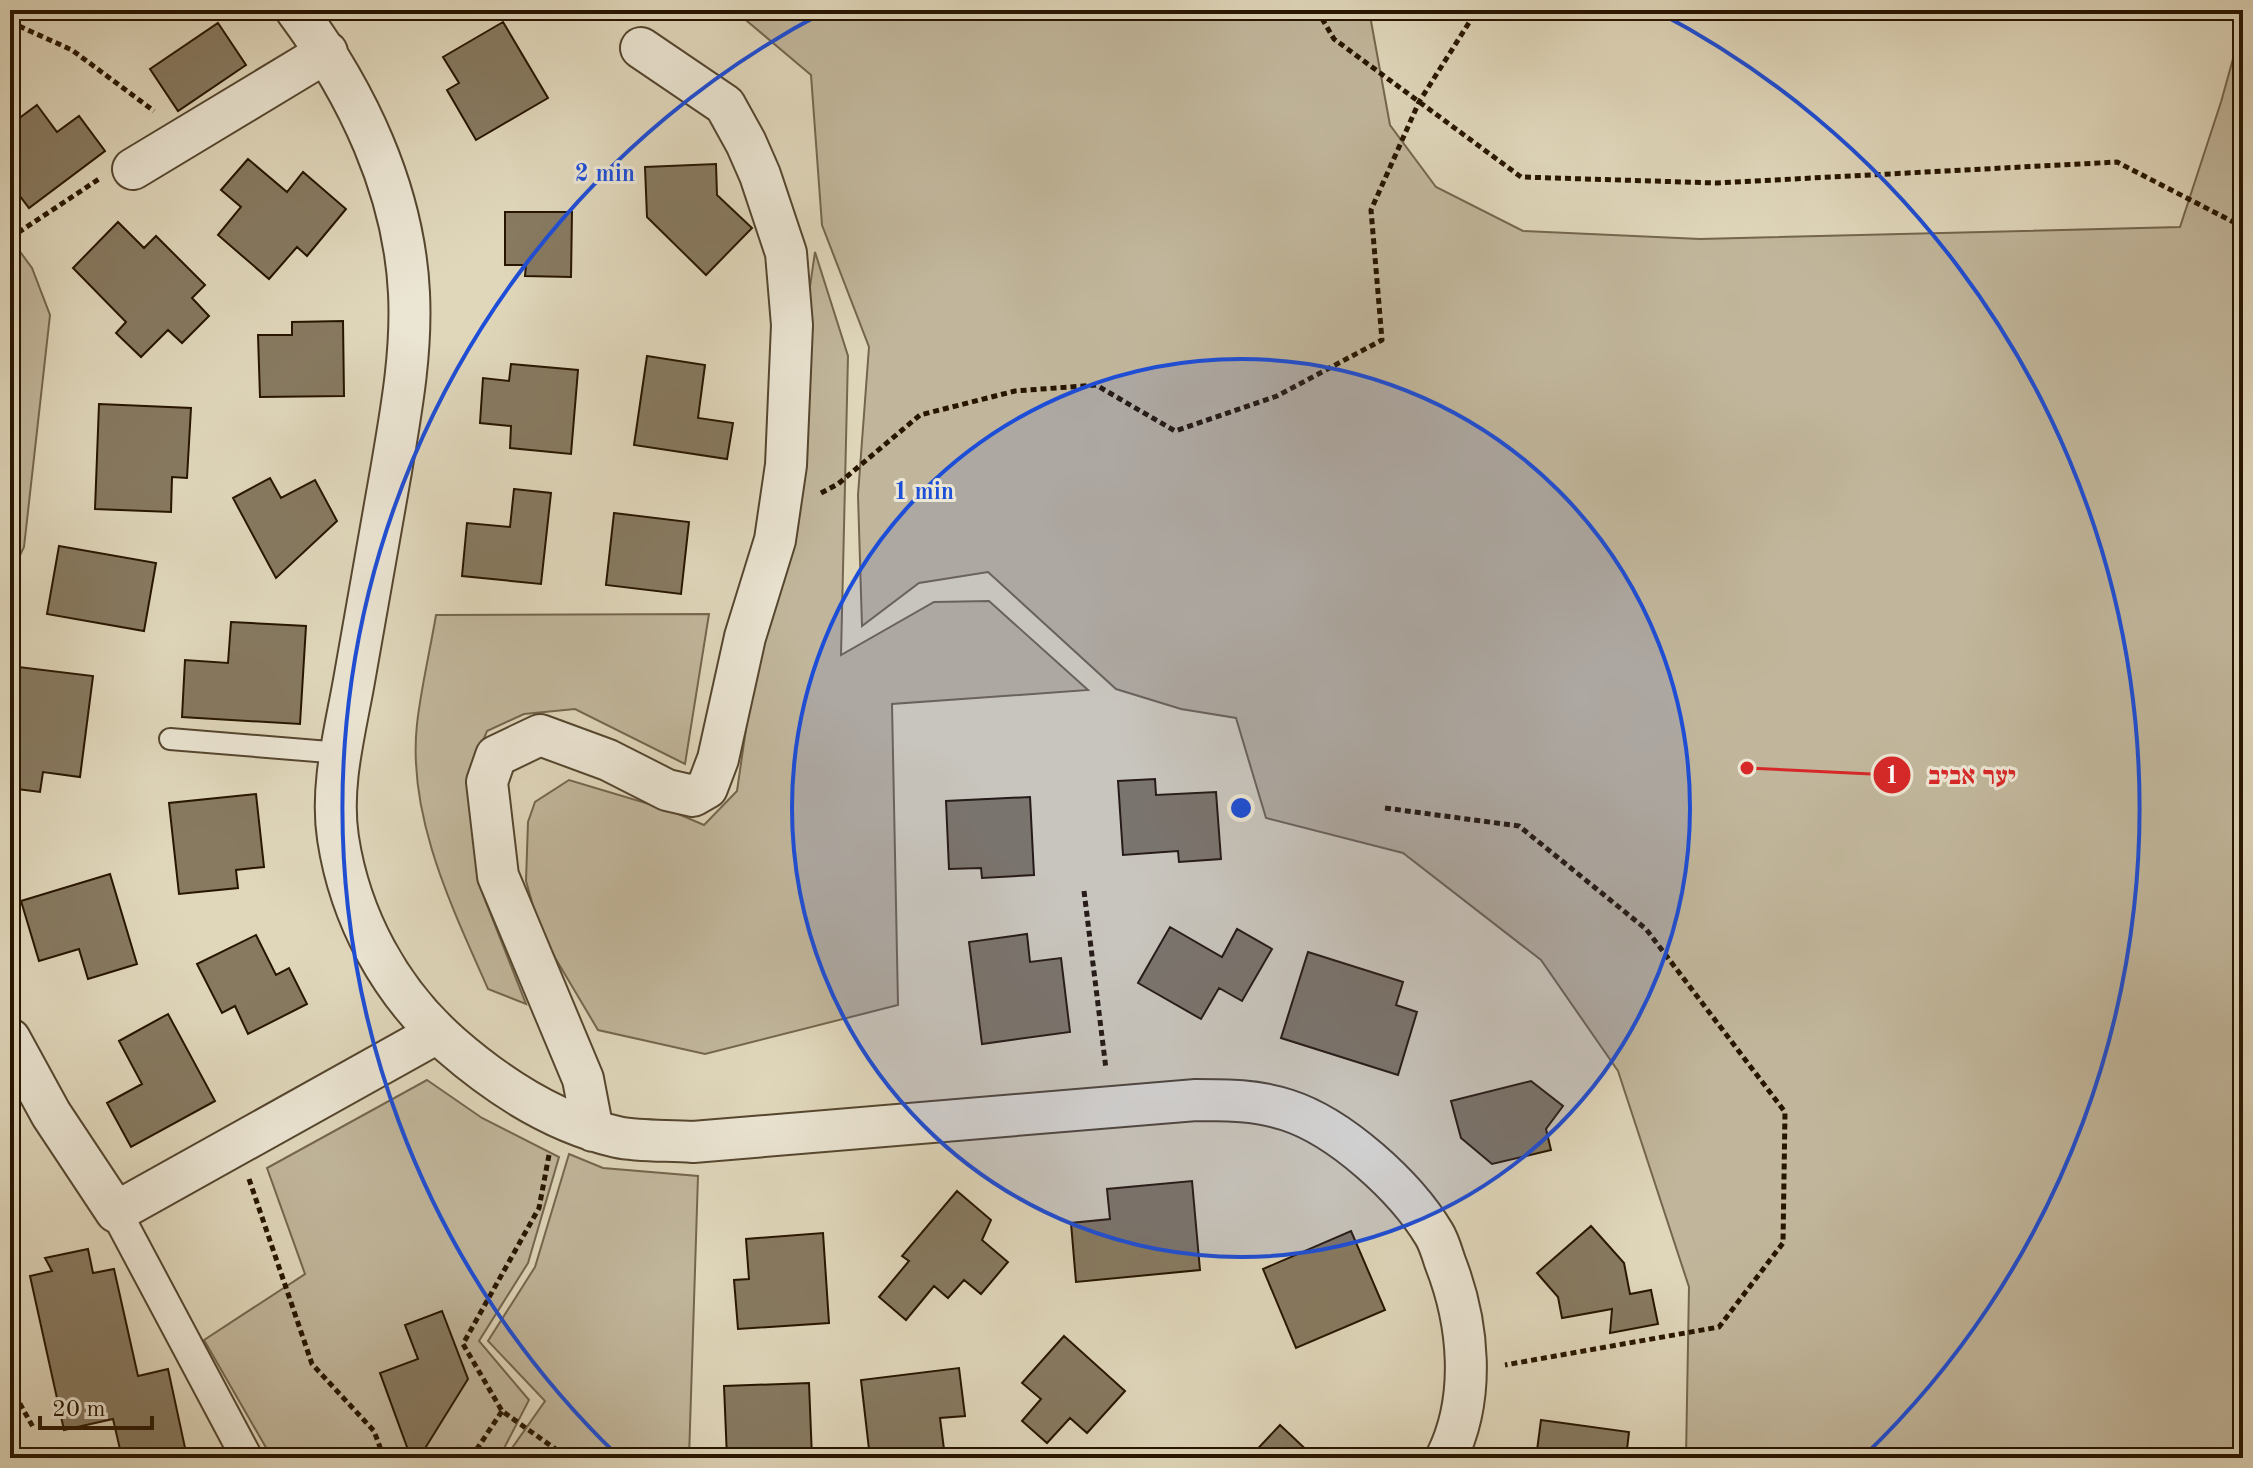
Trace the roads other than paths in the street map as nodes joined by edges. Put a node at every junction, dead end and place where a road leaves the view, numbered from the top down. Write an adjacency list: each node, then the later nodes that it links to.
1 (296, 10): 3 (street)
2 (641, 48): 9 (street)
3 (327, 52): 4 (street); 6 (street)
4 (133, 169)
5 (170, 739): 6 (lane)
6 (341, 753): 7 (street)
7 (437, 1033): 9 (street); 10 (street)
8 (10, 1039): 10 (street)
9 (593, 1131): 12 (street)
10 (116, 1212): 11 (street)
11 (247, 1458)
12 (1446, 1458)

